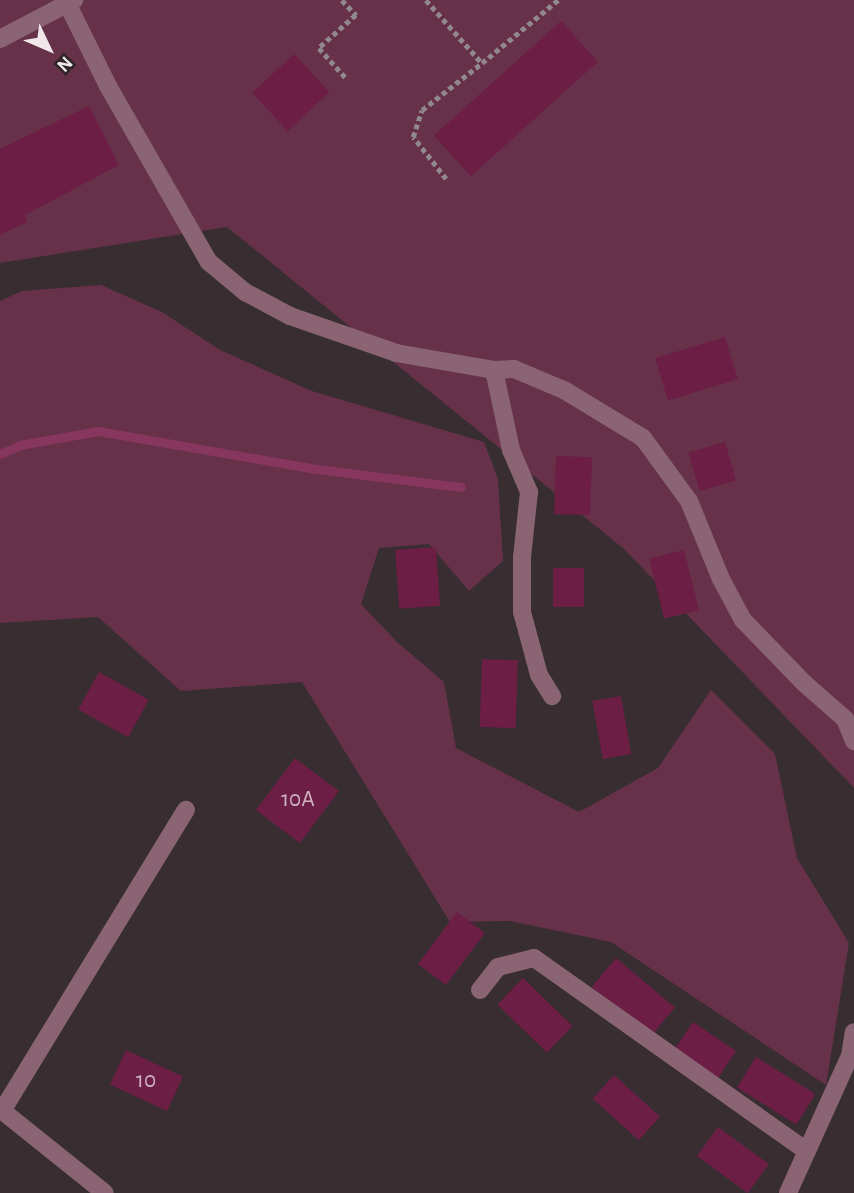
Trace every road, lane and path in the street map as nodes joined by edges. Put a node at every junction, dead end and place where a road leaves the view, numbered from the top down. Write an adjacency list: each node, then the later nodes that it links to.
1 (342, 0): 7 (path)
2 (426, 0): 6 (path)
3 (558, 0): 6 (path)
4 (71, 3): 5 (street); 9 (street)
5 (0, 39)
6 (482, 63): 8 (path)
7 (346, 78)
8 (446, 179)
9 (494, 370): 10 (street); 11 (street)
10 (552, 696)
11 (854, 741)
12 (187, 810): 15 (street)
13 (480, 990): 16 (street)
14 (854, 1032): 16 (street)
15 (1, 1110): 17 (street)
16 (805, 1150): 18 (street)
17 (105, 1193)
18 (788, 1193)

